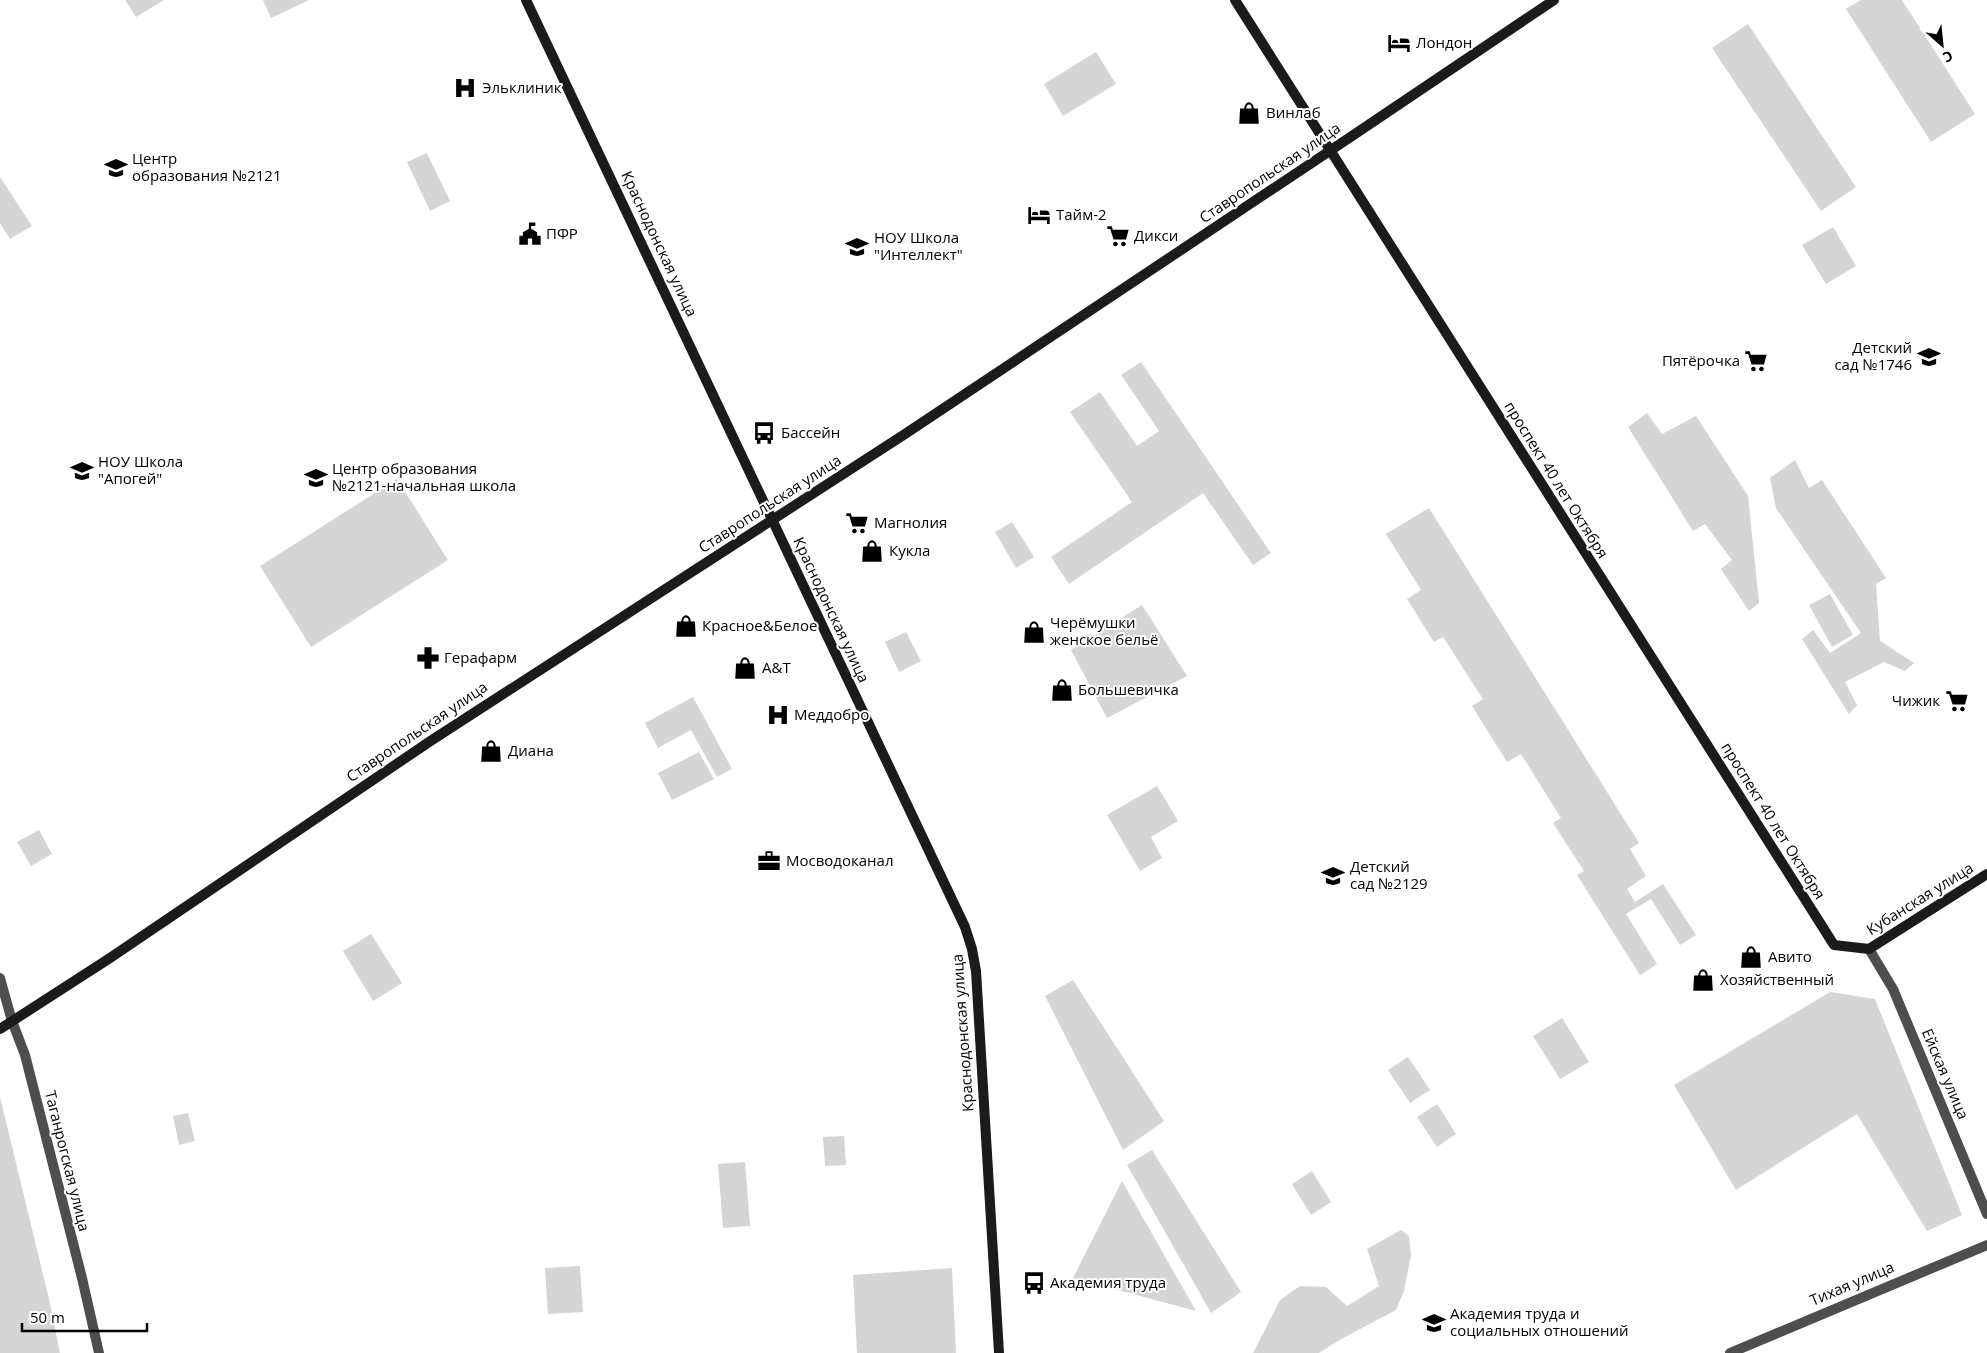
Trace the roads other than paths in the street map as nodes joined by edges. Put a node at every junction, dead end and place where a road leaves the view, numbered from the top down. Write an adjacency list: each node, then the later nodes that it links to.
1 (526, 0): 5 (main road, Краснодонская улица)
2 (1235, 0): 4 (main road, проспект 40 лет Октября)
3 (1554, 0): 4 (main road, Ставропольская улица)
4 (1330, 151): 5 (main road, Ставропольская улица); 7 (main road, проспект 40 лет Октября)
5 (773, 521): 9 (main road, Ставропольская улица); 14 (main road, Краснодонская улица)
6 (1987, 874): 7 (main road, Кубанская улица)
7 (1869, 949): 11 (street, Ейская улица)
8 (0, 978): 9 (street, Таганрогская улица)
9 (12, 1021): 10 (main road, Ставропольская улица); 13 (street, Таганрогская улица)
10 (0, 1029)
11 (1987, 1214)
12 (1987, 1245): 15 (street, Тихая улица)
13 (99, 1353)
14 (999, 1353)
15 (1730, 1353)

